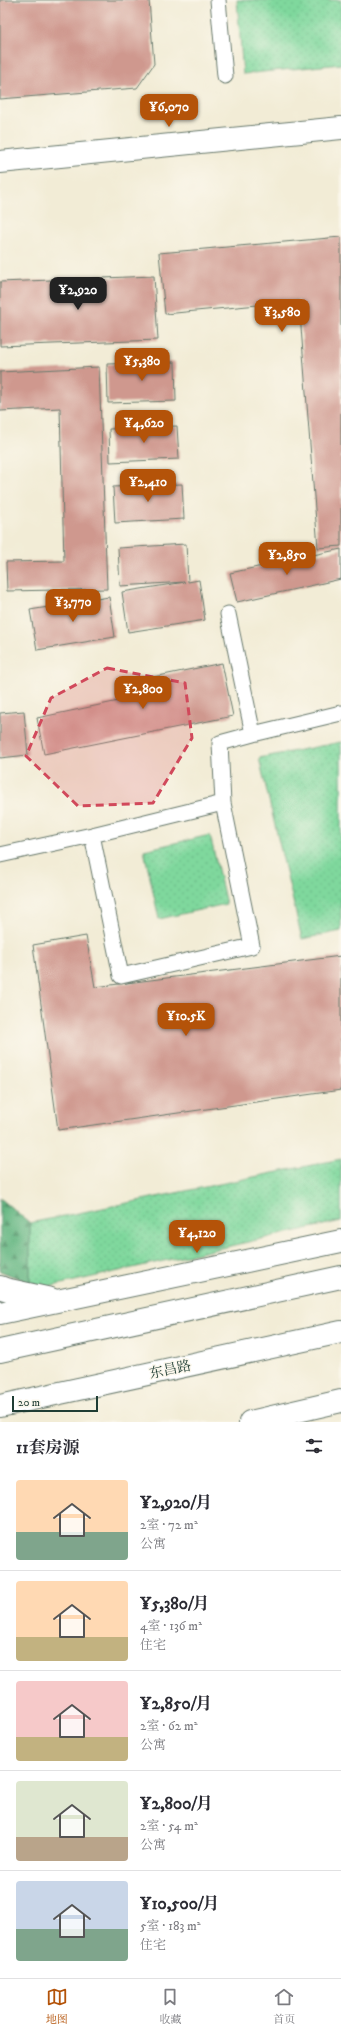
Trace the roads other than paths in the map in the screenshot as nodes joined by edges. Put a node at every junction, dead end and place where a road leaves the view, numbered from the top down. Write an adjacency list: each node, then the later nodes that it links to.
1 (218, 0): 2 (lane)
2 (225, 76)
3 (341, 128): 4 (street)
4 (0, 162)
5 (228, 614): 7 (lane)
6 (341, 713): 7 (lane)
7 (253, 734): 8 (lane)
8 (223, 803): 9 (lane); 9 (lane)
9 (92, 835): 10 (lane)
10 (0, 855)
11 (341, 1241): 14 (street)
12 (341, 1277): 17 (street)
13 (0, 1287): 14 (street)
14 (61, 1301): 15 (street)
15 (0, 1313)
16 (341, 1332): 19 (street, 东昌路)
17 (0, 1351)
18 (341, 1401): 20 (street)
19 (0, 1406)
20 (250, 1422)

